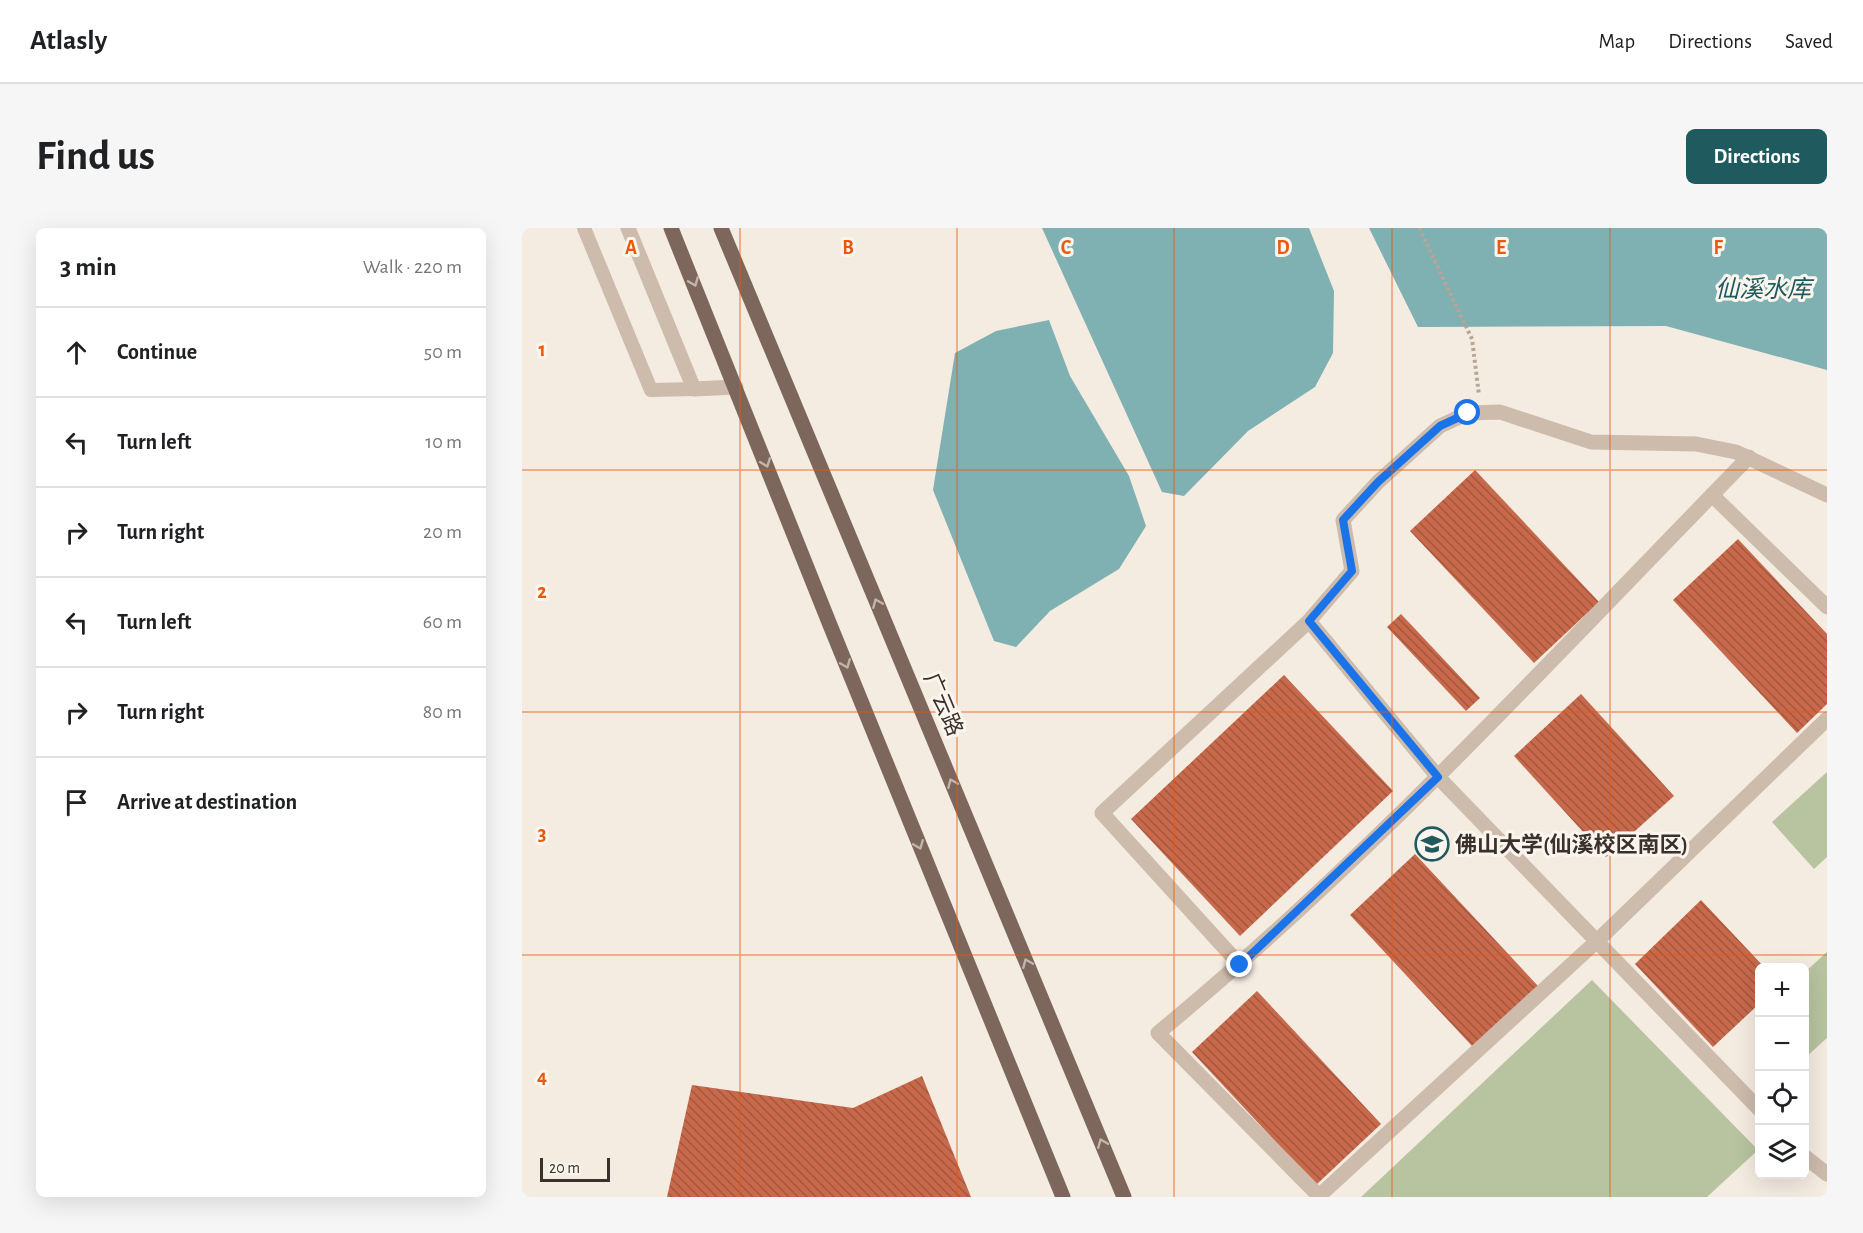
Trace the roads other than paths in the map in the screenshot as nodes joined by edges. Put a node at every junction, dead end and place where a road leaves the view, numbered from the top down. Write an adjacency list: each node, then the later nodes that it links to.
1 (584, 228): 6 (lane)
2 (628, 228): 6 (street)
3 (671, 228): 5 (main road, one-way to 5)
4 (721, 228): 20 (main road, 广云路, one-way to 4)
5 (736, 387): 6 (street); 19 (main road, one-way to 19)
6 (694, 389)
7 (1749, 457): 8 (street); 9 (street); 11 (street)
8 (1712, 495): 10 (street); 13 (street)
9 (1827, 495)
10 (1827, 607)
11 (1309, 621): 13 (street); 15 (street)
12 (1827, 719): 14 (street)
13 (1438, 777): 14 (street); 15 (street)
14 (1597, 941): 15 (street); 16 (street)
15 (1240, 965)
16 (1755, 1105)
17 (1809, 1160): 18 (street)
18 (1827, 1174)
19 (1064, 1197)
20 (1124, 1197)

